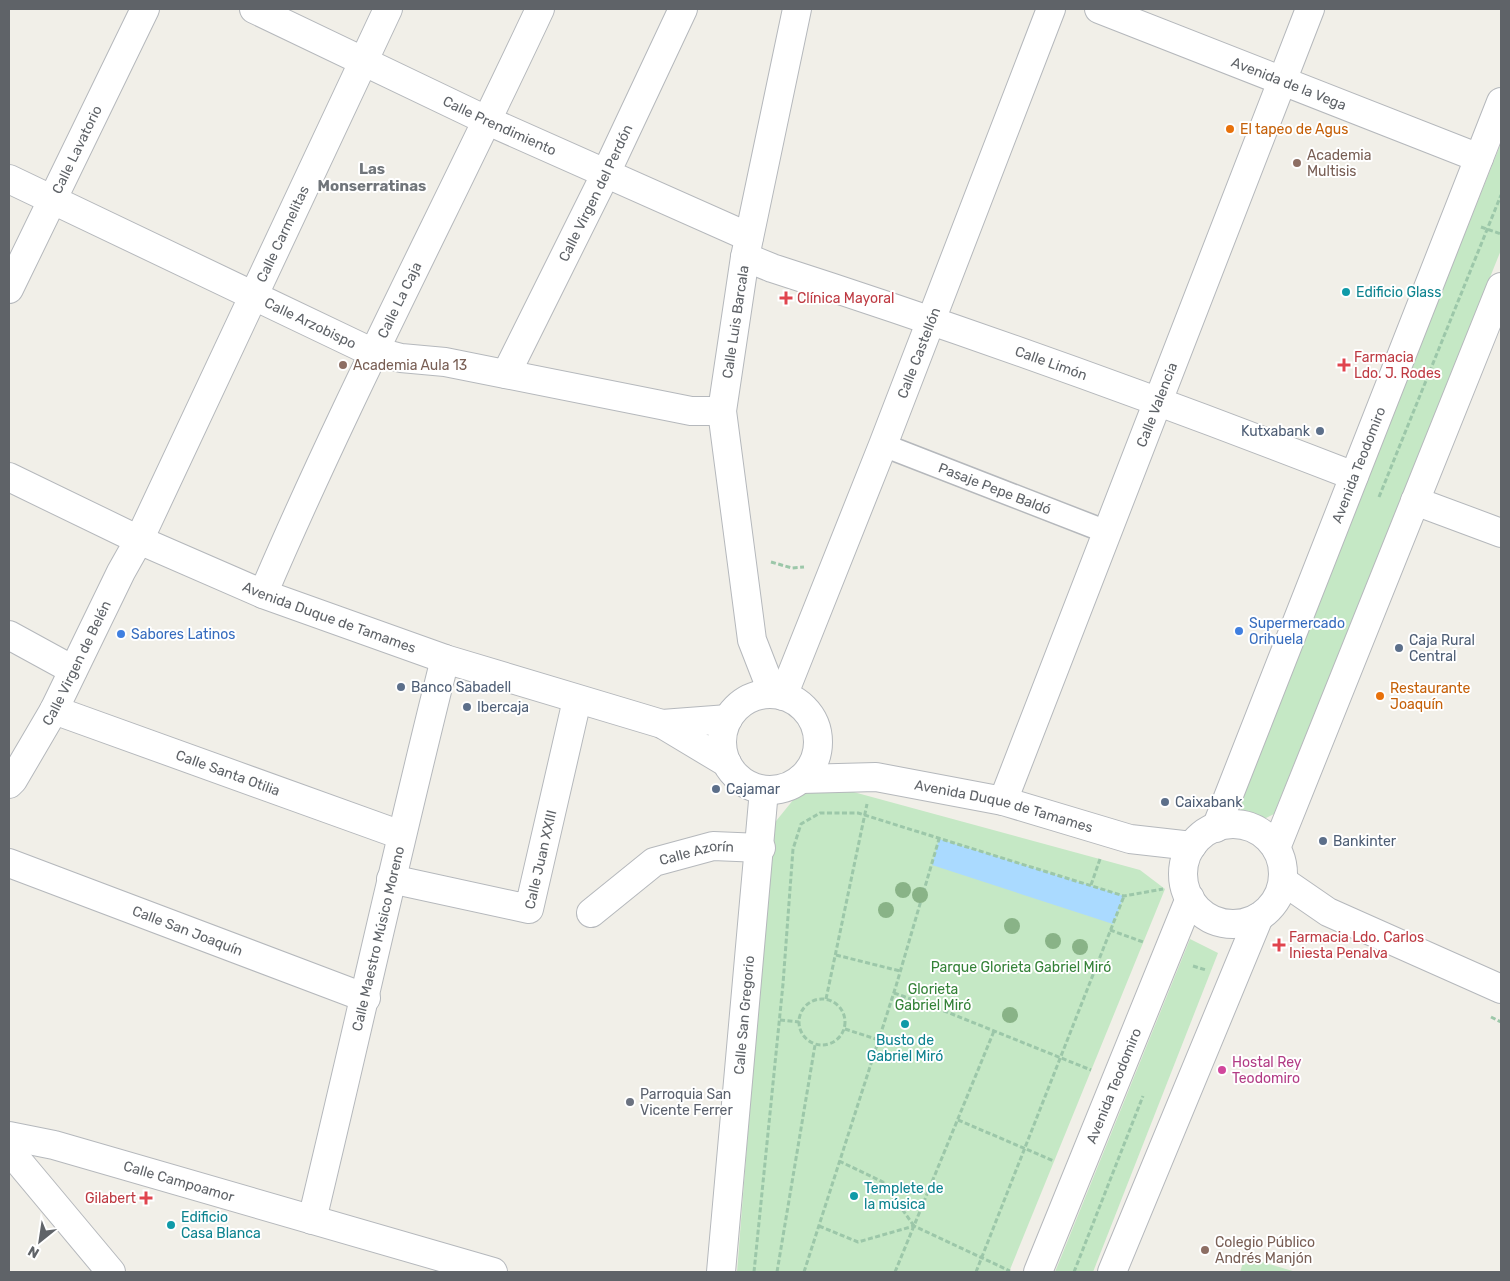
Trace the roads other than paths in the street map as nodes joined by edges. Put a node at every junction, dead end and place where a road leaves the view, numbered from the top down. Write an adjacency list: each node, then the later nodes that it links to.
1 (145, 9): 17 (street, Calle Lavatorio)
2 (254, 9): 10 (street, Calle Prendimiento)
3 (388, 9): 10 (street, Calle Carmelitas)
4 (540, 9): 13 (street, Calle La Caja)
5 (683, 9): 15 (street, Calle Virgen del Perdón)
6 (797, 9): 18 (street, Calle Luis Barcala)
7 (1051, 9): 22 (street, Calle Castellón)
8 (1099, 9): 11 (street, Avenida de la Vega)
9 (1310, 9): 11 (street, Calle Valencia)
10 (363, 60): 13 (street, Calle Prendimiento); 21 (street, Calle Carmelitas)
11 (1281, 80): 14 (street, Avenida de la Vega); 25 (street, Calle Valencia)
12 (1501, 102): 14 (street, Avenida Teodomiro)
13 (488, 121): 15 (street, Calle Prendimiento); 23 (street, Calle La Caja)
14 (1479, 158): 28 (street, Avenida Teodomiro)
15 (606, 174): 18 (street, Calle Prendimiento); 24 (street, Calle Virgen del Perdón)
16 (9, 178): 17 (street, Calle Arzobispo)
17 (53, 202): 20 (street, Calle Lavatorio); 21 (street, Calle Arzobispo)
18 (747, 247): 22 (street, Calle Limón); 26 (street, Calle Luis Barcala)
19 (1501, 287): 30 (street)
20 (9, 289)
21 (252, 296): 23 (street, Calle Arzobispo); 33 (street, Calle Carmelitas)
22 (932, 319): 25 (street, Calle Limón); 27 (street, Calle Castellón)
23 (376, 352): 24 (street, Calle Arzobispo); 34 (street, Calle La Caja)
24 (506, 374): 26 (street, Calle Arzobispo)
25 (1158, 400): 28 (street, Calle Limón); 31 (street, Calle Valencia)
26 (722, 411): 36 (street, Calle Luis Barcala)
27 (883, 445): 31 (street, Pasaje Pepe Baldó); 39 (street, Calle Castellón)
28 (1354, 476): 51 (street, Avenida Teodomiro)
29 (11, 484): 33 (street, Avenida Duque de Tamames)
30 (1415, 501): 32 (street); 56 (street)
31 (1107, 532): 50 (street, Calle Valencia)
32 (1501, 533)
33 (139, 540): 34 (street, Avenida Duque de Tamames); 38 (street, Calle Virgen de Belén)
34 (263, 594): 37 (street, Avenida Duque de Tamames)
35 (9, 635): 38 (street)
36 (752, 640): 39 (street, Calle Luis Barcala); 42 (street, Calle Luis Barcala)
37 (445, 659): 40 (street, Avenida Duque de Tamames); 52 (street, Calle Maestro Músico Moreno)
38 (73, 670): 41 (street, Calle Virgen de Belén)
39 (778, 695): 42 (street); 44 (street)
40 (577, 700): 43 (street, Avenida Duque de Tamames); 58 (street, Calle Juan XXIII)
41 (54, 710): 48 (street, Calle Virgen de Belén); 52 (street, Calle Santa Otilia)
42 (737, 710): 43 (street, Avenida Duque de Tamames); 45 (street)
43 (662, 724): 45 (street, Avenida Duque de Tamames)
44 (818, 748): 46 (street, Avenida Duque de Tamames); 47 (street)
45 (727, 763): 49 (street)
46 (876, 777): 47 (street, Avenida Duque de Tamames); 50 (street, Avenida Duque de Tamames)
47 (801, 779): 49 (street)
48 (10, 781)
49 (764, 790): 55 (street, Calle San Gregorio)
50 (1003, 801): 53 (street, Avenida Duque de Tamames)
51 (1216, 828): 54 (street); 56 (street)
52 (401, 835): 58 (street, Calle Maestro Músico Moreno)
53 (1130, 839): 54 (street, Avenida Duque de Tamames); 60 (street, Avenida Duque de Tamames)
54 (1192, 846): 60 (street)
55 (761, 848): 63 (street, Calle Azorín); 71 (street, Calle San Gregorio)
56 (1276, 848): 59 (street)
57 (9, 864): 65 (street, Calle San Joaquín)
58 (391, 880): 65 (street, Calle Maestro Músico Moreno)
59 (1283, 881): 61 (street); 62 (street)
60 (1187, 887): 61 (street); 72 (street, Avenida Teodomiro)
61 (1265, 912): 62 (street); 73 (street)
62 (1328, 912): 64 (street)
63 (591, 913)
64 (1501, 990)
65 (366, 998): 68 (street, Calle Maestro Músico Moreno)
66 (9, 1136): 68 (street, Calle Campoamor)
67 (9, 1150): 69 (street)
68 (312, 1220): 70 (street, Calle Campoamor)
69 (111, 1272)
70 (494, 1272)
71 (721, 1272)
72 (1038, 1272)
73 (1112, 1272)

